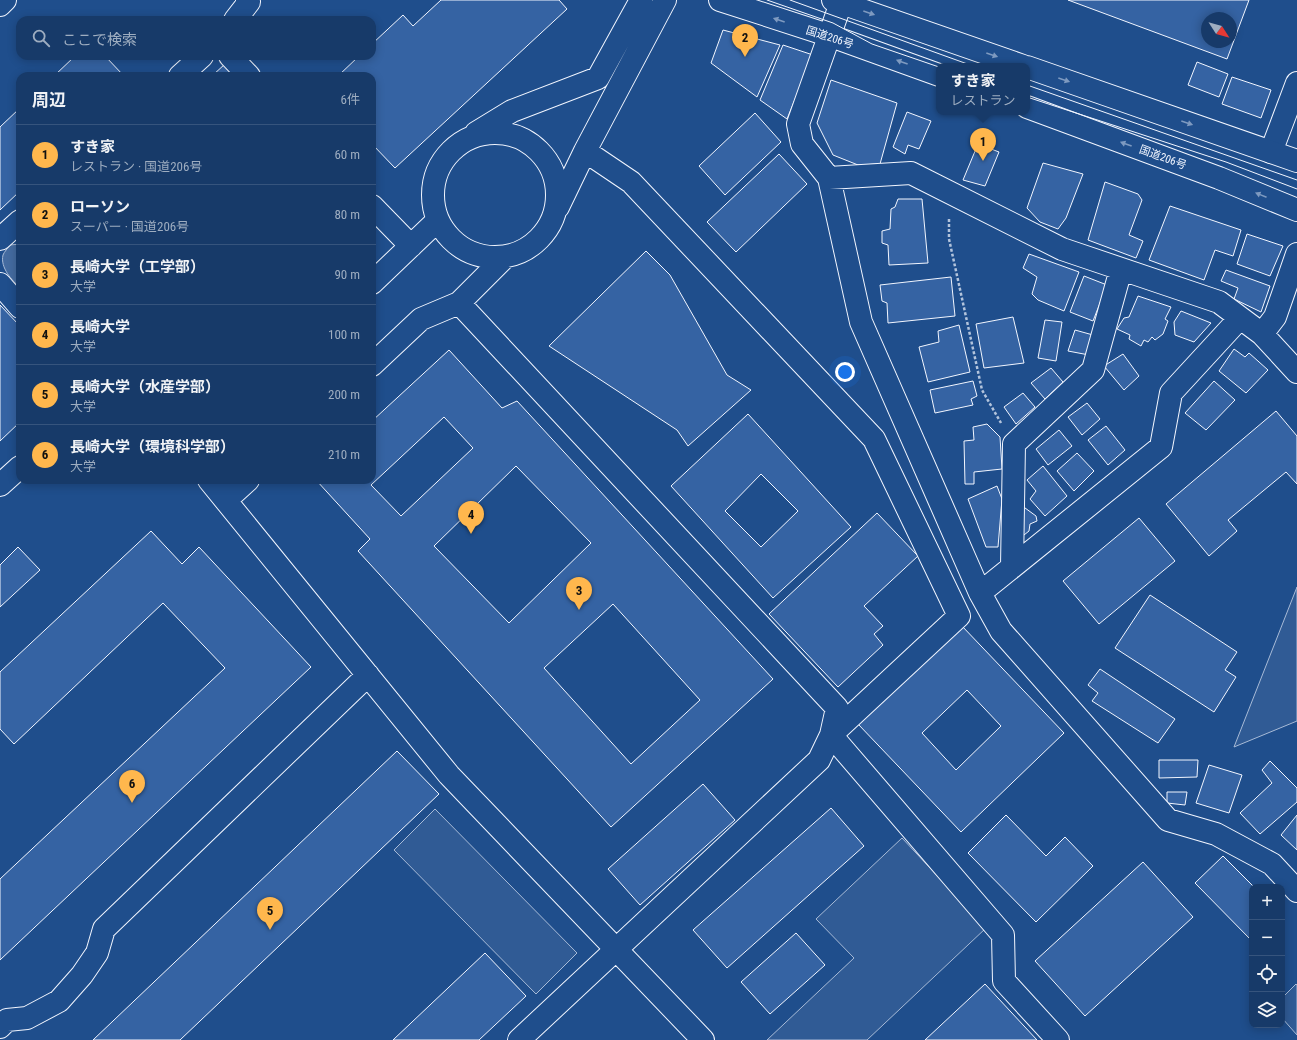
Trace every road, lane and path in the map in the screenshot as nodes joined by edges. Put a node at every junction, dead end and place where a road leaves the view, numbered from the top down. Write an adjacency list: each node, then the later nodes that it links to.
1 (5, 0): 7 (main road)
2 (247, 0): 8 (main road)
3 (641, 0): 19 (main road)
4 (665, 0): 20 (main road)
5 (720, 0): 9 (main road, 国道206号, one-way to 5)
6 (838, 1): 9 (main road); 12 (main road, one-way to 12)
7 (0, 5)
8 (238, 16)
9 (828, 35): 16 (main road, 国道206号, one-way to 9); 23 (main road)
10 (198, 60): 14 (main road)
11 (234, 60): 15 (main road)
12 (1014, 63)
13 (1030, 69): 21 (main road, one-way to 21)
14 (184, 72)
15 (245, 72)
16 (936, 74)
17 (1297, 83): 21 (main road)
18 (1030, 108): 26 (main road, 国道206号, one-way to 18)
19 (462, 142): 27 (main road); 28 (main road)
20 (585, 151): 27 (main road); 52 (main road)
21 (1271, 152): 22 (main road)
22 (1297, 161)
23 (829, 178): 24 (main road); 50 (main road)
24 (949, 192): 34 (main road); 43 (path)
25 (376, 210): 31 (main road)
26 (1297, 210)
27 (556, 211): 33 (main road)
28 (438, 220): 31 (main road); 33 (main road)
29 (16, 225): 30 (main road)
30 (0, 239)
31 (410, 246): 35 (main road)
32 (1297, 254): 40 (main road)
33 (506, 257): 38 (main road)
34 (1120, 269): 39 (main road); 43 (main road)
35 (376, 279)
36 (0, 284): 37 (main road)
37 (16, 302)
38 (459, 303): 41 (main road); 52 (main road)
39 (1240, 318): 40 (main road); 49 (main road)
40 (1262, 334): 42 (main road)
41 (376, 361)
42 (1297, 372)
43 (1014, 444): 49 (main road)
44 (16, 471): 47 (main road)
45 (212, 484): 48 (main road)
46 (244, 484): 48 (main road)
47 (0, 486)
48 (226, 500): 51 (main road)
49 (1012, 567): 50 (main road)
50 (980, 593): 53 (main road)
51 (368, 676): 54 (main road); 55 (main road)
52 (831, 735): 54 (main road); 58 (main road)
53 (1297, 891)
54 (616, 948): 56 (main road); 57 (main road)
55 (0, 1027)
56 (518, 1040)
57 (703, 1040)
58 (1058, 1040)

